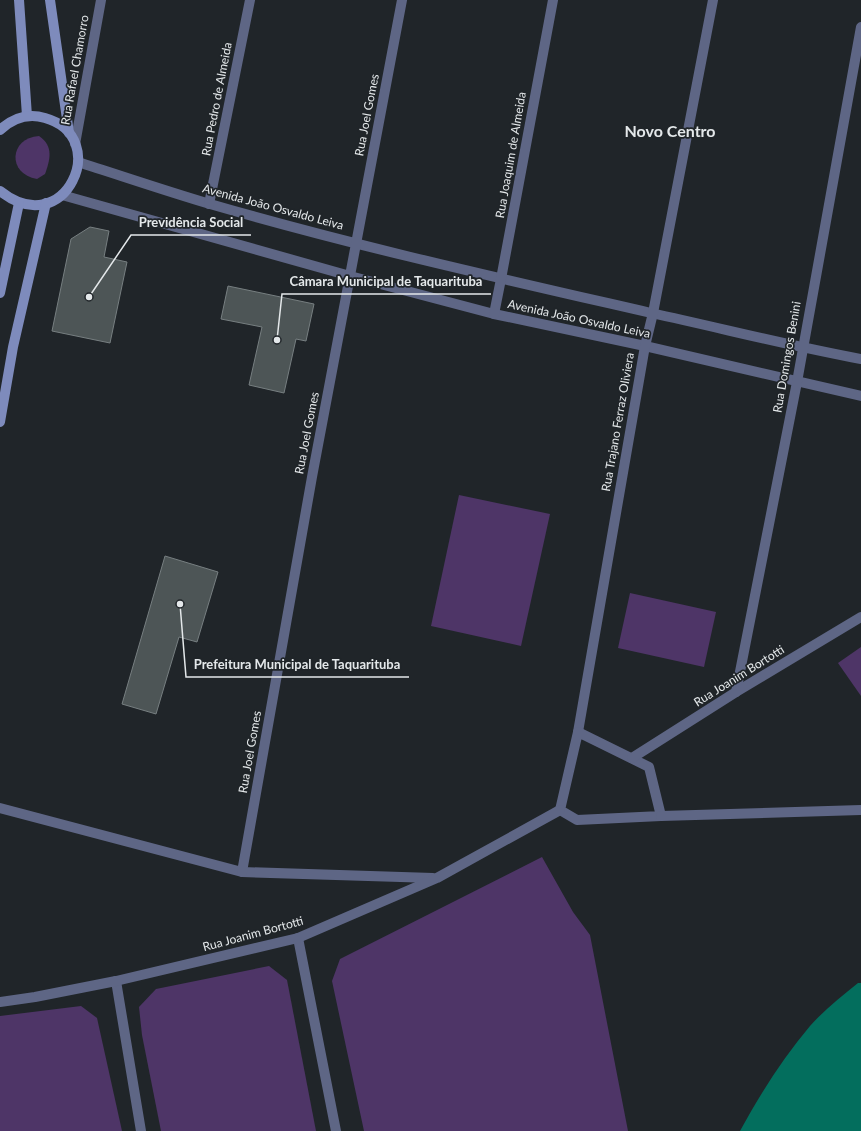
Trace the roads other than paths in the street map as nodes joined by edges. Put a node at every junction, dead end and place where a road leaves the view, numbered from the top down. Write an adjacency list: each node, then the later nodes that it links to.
1 (20, 0): 9 (street)
2 (50, 0): 11 (street)
3 (101, 0): 12 (street, Rua Rafael Chamorro)
4 (250, 0): 18 (street, Rua Pedro de Almeida)
5 (402, 0): 19 (street, Rua Joel Gomes)
6 (552, 0): 21 (street, Rua Joaquim de Almeida)
7 (713, 0): 23 (street, Rua Trajano Ferraz Oliviera)
8 (861, 27): 26 (street, Rua Domingos Benini)
9 (27, 116): 10 (street); 11 (street)
10 (0, 130)
11 (69, 133): 12 (street)
12 (75, 144): 13 (street)
13 (78, 162): 15 (street); 18 (street, Avenida João Osvaldo Leiva)
14 (0, 191): 16 (street)
15 (62, 195): 17 (street); 20 (street, Avenida João Osvaldo Leiva)
16 (19, 203): 17 (street); 22 (street)
17 (46, 203): 30 (street)
18 (209, 204): 19 (street, Avenida João Osvaldo Leiva)
19 (355, 243): 20 (street, Rua Joel Gomes); 21 (street, Avenida João Osvaldo Leiva)
20 (350, 276): 24 (street, Avenida João Osvaldo Leiva); 39 (street, Rua Joel Gomes)
21 (501, 280): 23 (street, Avenida João Osvaldo Leiva); 24 (street, Rua Joaquim de Almeida)
22 (0, 293)
23 (653, 313): 25 (street, Rua Trajano Ferraz Oliviera); 26 (street, Avenida João Osvaldo Leiva)
24 (494, 314): 25 (street, Avenida João Osvaldo Leiva)
25 (645, 346): 28 (street, Avenida João Osvaldo Leiva); 33 (street, Rua Trajano Ferraz Oliviera)
26 (802, 348): 27 (street, Avenida João Osvaldo Leiva); 28 (street, Rua Domingos Benini)
27 (861, 359)
28 (797, 382): 29 (street, Avenida João Osvaldo Leiva); 32 (street, Rua Domingos Benini)
29 (861, 396)
30 (0, 422)
31 (861, 617): 32 (street, Rua Joanim Bortotti)
32 (736, 692): 34 (street, Rua Joanim Bortotti)
33 (578, 732): 34 (street); 36 (street, Rua Trajano Ferraz Oliviera)
34 (632, 758): 38 (street)
35 (0, 808): 39 (street)
36 (560, 810): 38 (street); 40 (street, Rua Joanim Bortotti)
37 (861, 810): 38 (street)
38 (661, 816)
39 (242, 872): 40 (street)
40 (437, 878): 41 (street, Rua Joanim Bortotti)
41 (298, 938): 42 (street, Rua Joanim Bortotti); 45 (street)
42 (116, 981): 43 (street, Rua Joanim Bortotti); 44 (street)
43 (0, 1002)
44 (142, 1131)
45 (336, 1131)

